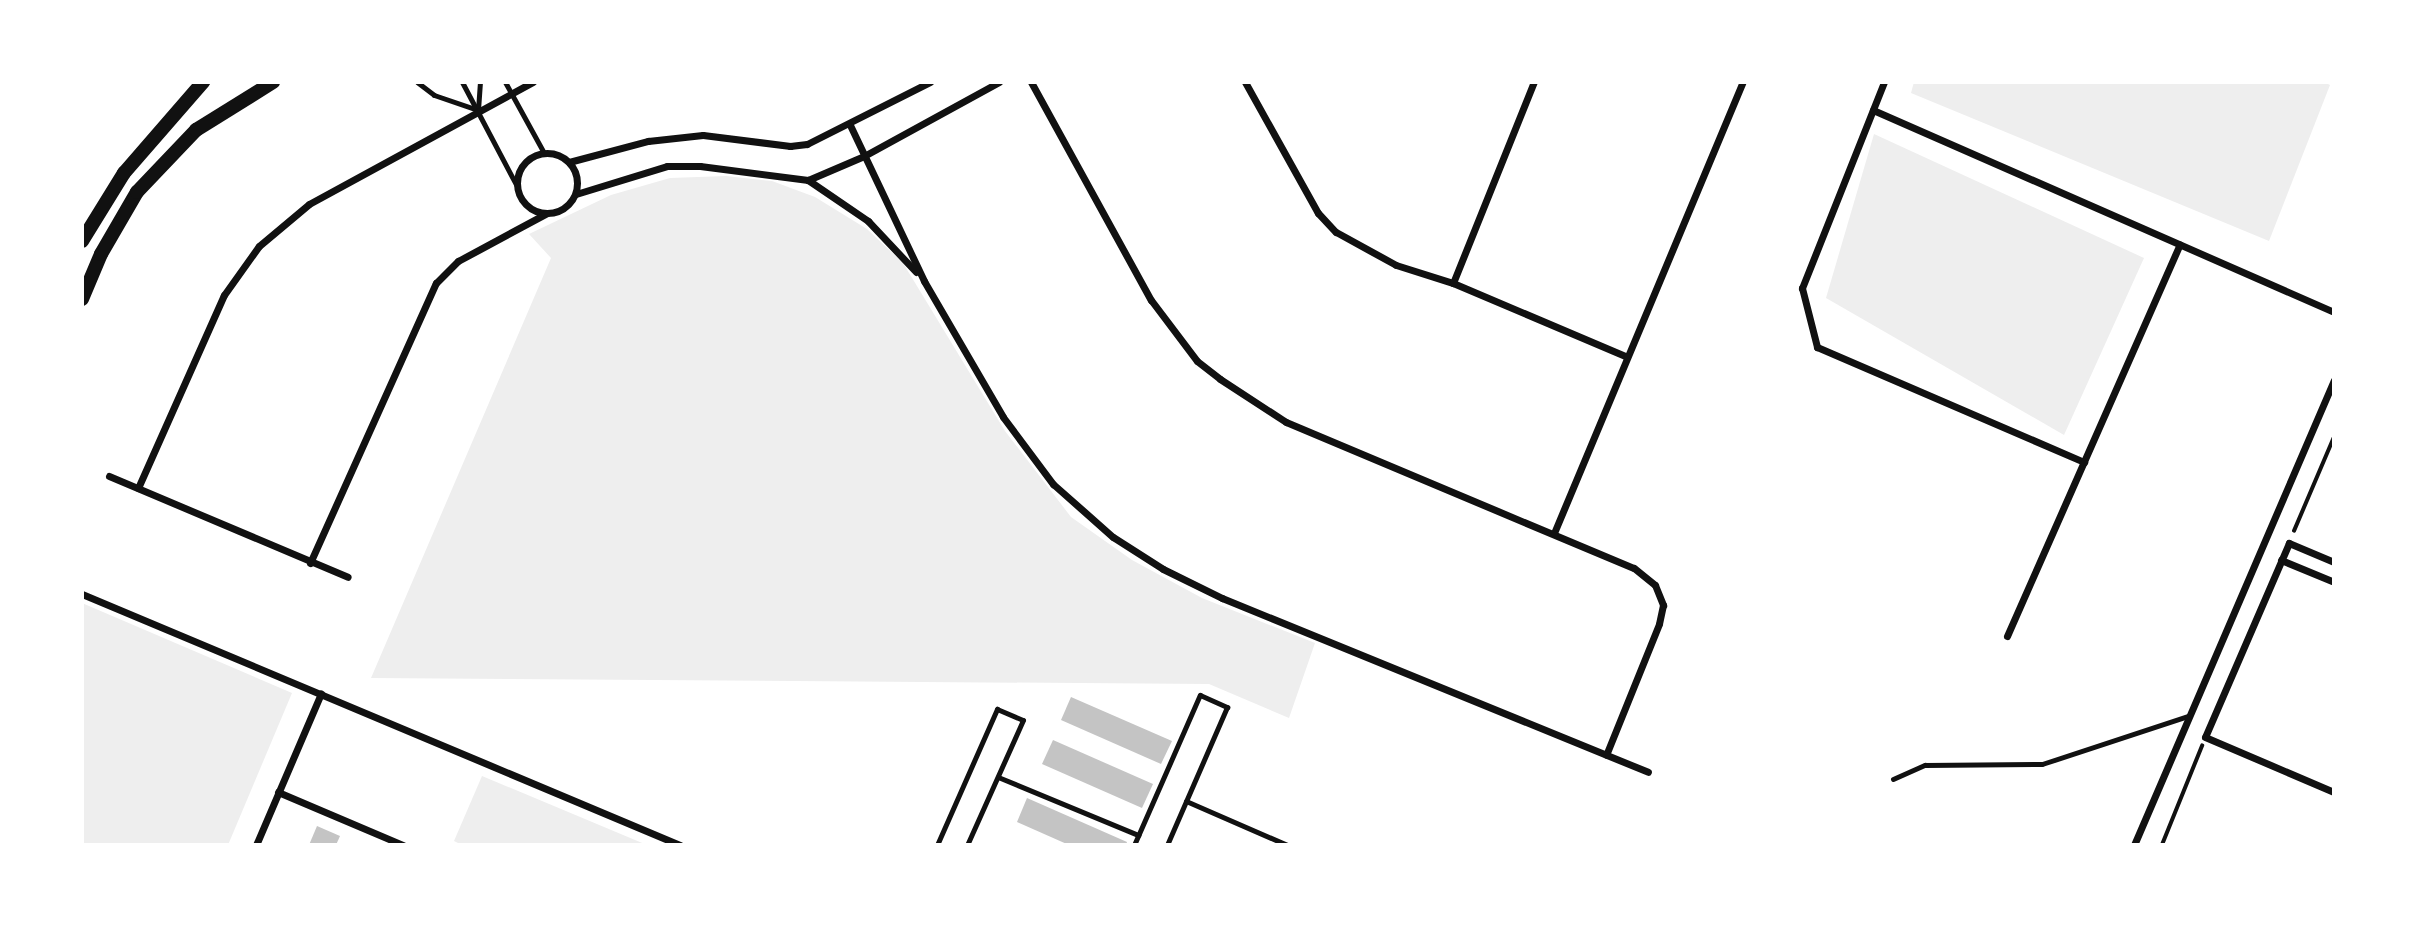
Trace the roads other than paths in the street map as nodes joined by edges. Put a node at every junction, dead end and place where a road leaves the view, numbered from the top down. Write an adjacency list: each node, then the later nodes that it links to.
1 (203, 82): 26 (main road)
2 (273, 82): 30 (main road)
3 (417, 82): 16 (lane)
4 (462, 82): 16 (lane)
5 (480, 82): 16 (lane)
6 (505, 82): 15 (lane)
7 (533, 82): 15 (street)
8 (930, 82): 18 (street)
9 (999, 82): 20 (street)
10 (1031, 82): 37 (street)
11 (1245, 82): 29 (street)
12 (1534, 82): 29 (street)
13 (1743, 82): 32 (street)
14 (1884, 82): 17 (street)
15 (509, 95): 16 (street); 19 (lane)
16 (478, 110): 23 (lane); 36 (street)
17 (1873, 110): 27 (street); 34 (street)
18 (850, 125): 20 (street); 21 (street)
19 (544, 153): 21 (street); 23 (street)
20 (864, 156): 22 (street); 28 (street)
21 (569, 162): 24 (street)
22 (808, 180): 24 (street); 28 (street)
23 (517, 188): 25 (street)
24 (576, 194): 25 (street)
25 (547, 213): 40 (street)
26 (82, 241)
27 (2180, 244): 31 (street); 34 (street)
28 (924, 281): 47 (street)
29 (1453, 283): 32 (street)
30 (82, 299)
31 (2334, 312)
32 (1625, 356): 37 (street)
33 (2334, 380): 46 (street)
34 (2084, 462): 44 (street)
35 (109, 476): 36 (street)
36 (138, 488): 40 (street)
37 (1554, 533): 47 (street)
38 (2281, 560): 39 (street); 42 (street); 52 (street)
39 (2334, 562)
40 (310, 563): 41 (street)
41 (348, 577)
42 (2334, 582)
43 (82, 594): 45 (street)
44 (2007, 636)
45 (321, 693): 51 (street); 57 (street)
46 (2188, 716): 50 (lane); 63 (street)
47 (1606, 755): 48 (street)
48 (1648, 772)
49 (998, 777): 54 (lane); 58 (lane); 59 (lane)
50 (1893, 779)
51 (278, 792): 55 (street); 56 (street)
52 (2334, 792)
53 (1186, 801): 54 (lane); 61 (lane); 62 (lane)
54 (1138, 835): 60 (lane)
55 (256, 845)
56 (403, 845)
57 (680, 845)
58 (937, 845)
59 (967, 845)
60 (1134, 845)
61 (1167, 845)
62 (1287, 845)
63 (2134, 845)

